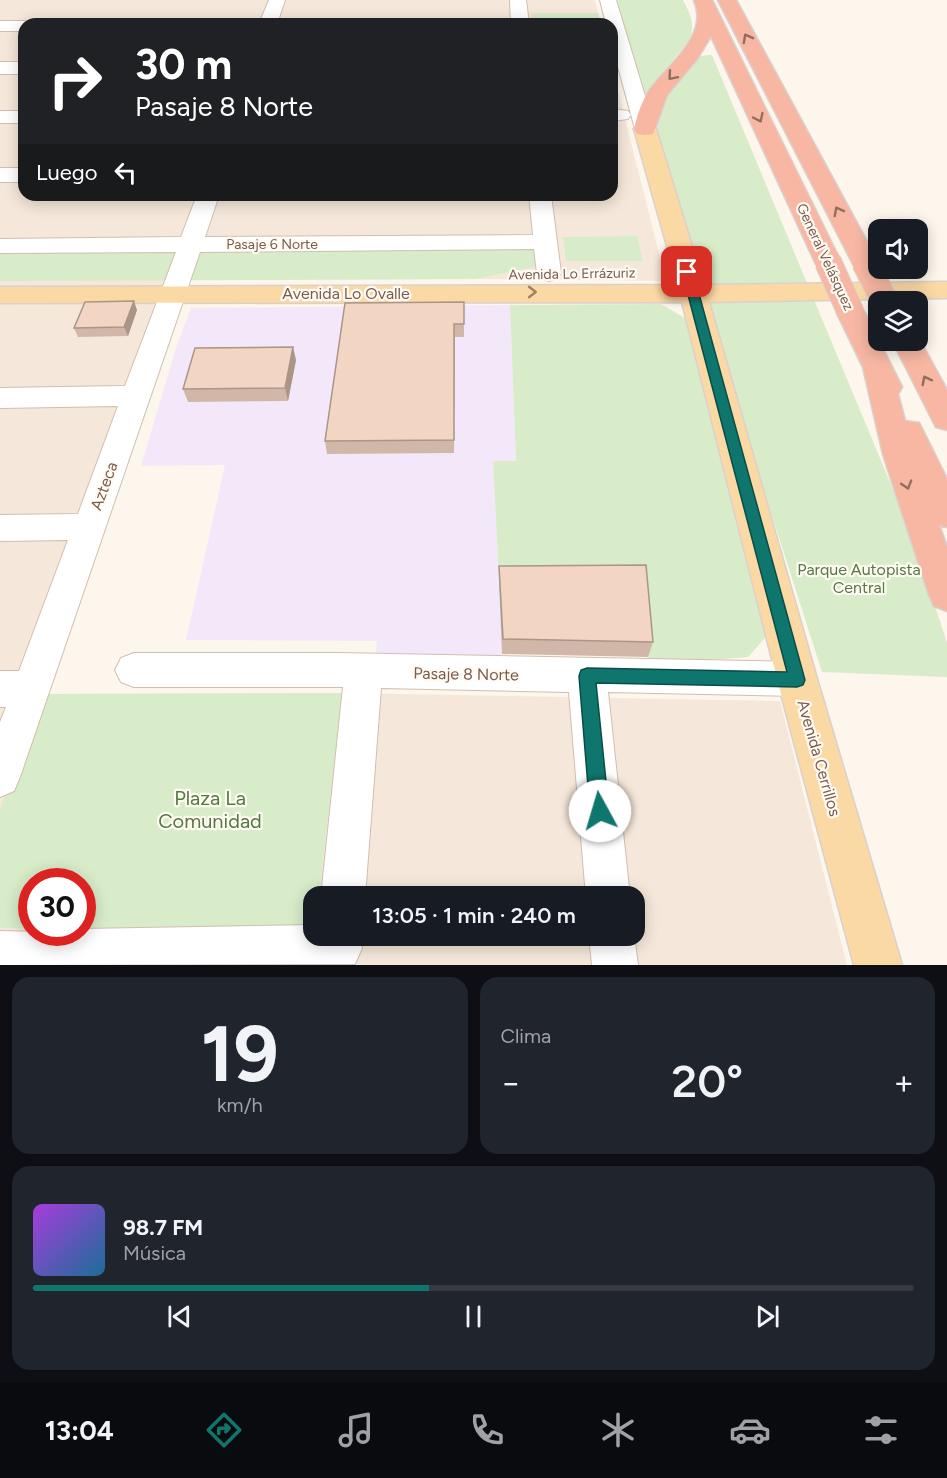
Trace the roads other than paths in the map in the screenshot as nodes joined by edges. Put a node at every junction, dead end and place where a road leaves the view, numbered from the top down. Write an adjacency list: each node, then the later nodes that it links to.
1 (277, 0): 5 (street)
2 (518, 0): 6 (street)
3 (608, 0): 7 (street)
4 (712, 3): 15 (highway, one-way to 15); 27 (highway, General Velásquez, one-way to 4, bridge); 32 (highway, General Velásquez, one-way to 32, bridge)
5 (270, 18)
6 (520, 18)
7 (613, 18)
8 (0, 26): 9 (street)
9 (18, 26)
10 (618, 35): 15 (street)
11 (0, 68): 12 (street)
12 (18, 68)
13 (0, 117): 14 (street)
14 (18, 117)
15 (645, 129): 25 (main road, Avenida Cerrillos)
16 (18, 175): 17 (street)
17 (0, 176)
18 (206, 201): 21 (street, Azteca)
19 (541, 201): 20 (street)
20 (545, 242): 21 (street, Pasaje 6 Norte); 23 (street)
21 (191, 244): 22 (street, Pasaje 6 Norte); 29 (street, Azteca)
22 (0, 246)
23 (549, 273): 25 (main road, Avenida Lo Errázuriz); 28 (main road, Avenida Lo Errázuriz)
24 (947, 275): 25 (main road, Avenida Lo Errázuriz)
25 (690, 282): 26 (main road, Avenida Lo Errázuriz); 28 (main road, Avenida Lo Ovalle, one-way to 25); 43 (main road, Avenida Cerrillos)
26 (947, 290)
27 (880, 291)
28 (453, 292): 29 (main road, Avenida Lo Ovalle)
29 (173, 294): 30 (main road, Avenida Lo Ovalle); 33 (street, Azteca)
30 (0, 295)
31 (912, 351): 35 (highway, one-way to 31)
32 (877, 367): 36 (highway, General Velásquez); 39 (highway, one-way to 39)
33 (136, 396): 34 (street); 37 (street, Azteca)
34 (0, 398)
35 (947, 419)
36 (947, 514)
37 (89, 527): 38 (street); 44 (street, Azteca)
38 (0, 528)
39 (947, 595)
40 (134, 670): 41 (street, Pasaje 8 Norte)
41 (363, 672): 42 (street, Pasaje 8 Norte); 46 (street)
42 (587, 676): 43 (street, Pasaje 8 Norte); 47 (street)
43 (797, 680): 53 (main road, Avenida Cerrillos)
44 (16, 689): 45 (street, Azteca)
45 (0, 777)
46 (344, 886)
47 (607, 886)
48 (613, 946): 52 (street)
49 (339, 950): 51 (street)
50 (0, 954): 51 (street)
51 (52, 959)
52 (615, 965)
53 (878, 965)

